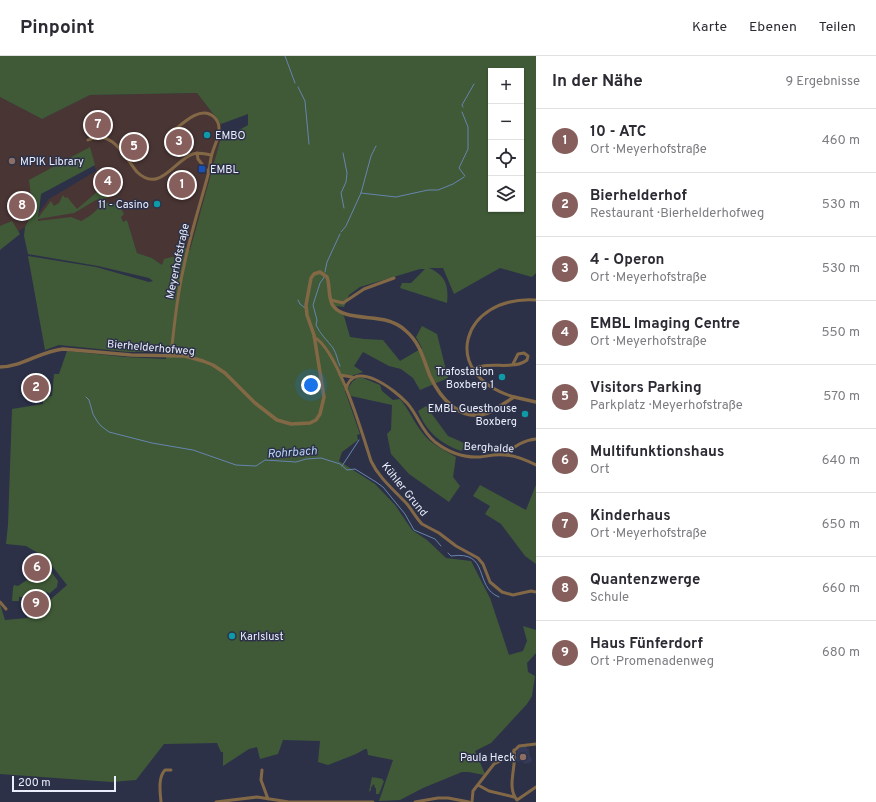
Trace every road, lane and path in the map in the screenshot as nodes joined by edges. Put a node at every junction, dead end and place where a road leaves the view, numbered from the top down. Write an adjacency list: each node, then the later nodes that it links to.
1 (170, 134): 4 (street, Meyerhofstraße)
2 (88, 140): 3 (street)
3 (197, 153): 4 (street); 5 (street)
4 (211, 155): 5 (street, Meyerhofstraße)
5 (208, 172): 10 (street, Meyerhofstraße)
6 (394, 278): 7 (street)
7 (330, 300): 9 (street, Bierhelderhofweg); 17 (street)
8 (536, 300): 13 (street)
9 (314, 337): 10 (street, Bierhelderhofweg); 14 (street, Kühler Grund)
10 (171, 356): 12 (street, Bierhelderhofweg)
11 (513, 364): 11 (street); 13 (street)
12 (0, 367)
13 (473, 370): 17 (street)
14 (340, 375): 15 (street, Berghalde); 16 (street, Kühler Grund)
15 (352, 378): 16 (street); 20 (street, Berghalde)
16 (346, 389): 22 (street, Kühler Grund)
17 (514, 397): 18 (street)
18 (536, 402)
19 (536, 438): 20 (street)
20 (506, 455): 21 (street, Berghalde)
21 (536, 464)
22 (536, 592)
23 (0, 602): 24 (street)
24 (6, 609)
25 (536, 744): 26 (street)
26 (514, 750): 29 (street); 31 (street)
27 (171, 770): 35 (street)
28 (262, 770): 32 (street)
29 (478, 785): 31 (street); 42 (street)
30 (536, 787): 34 (street)
31 (514, 797): 34 (street)
32 (268, 799): 33 (street); 37 (street)
33 (273, 801): 38 (street)
34 (516, 801)
35 (161, 802)
36 (216, 802): 37 (street)
37 (223, 802)
38 (290, 802): 39 (street)
39 (367, 802): 40 (street)
40 (373, 802)
41 (415, 802): 42 (street)
42 (471, 802)

